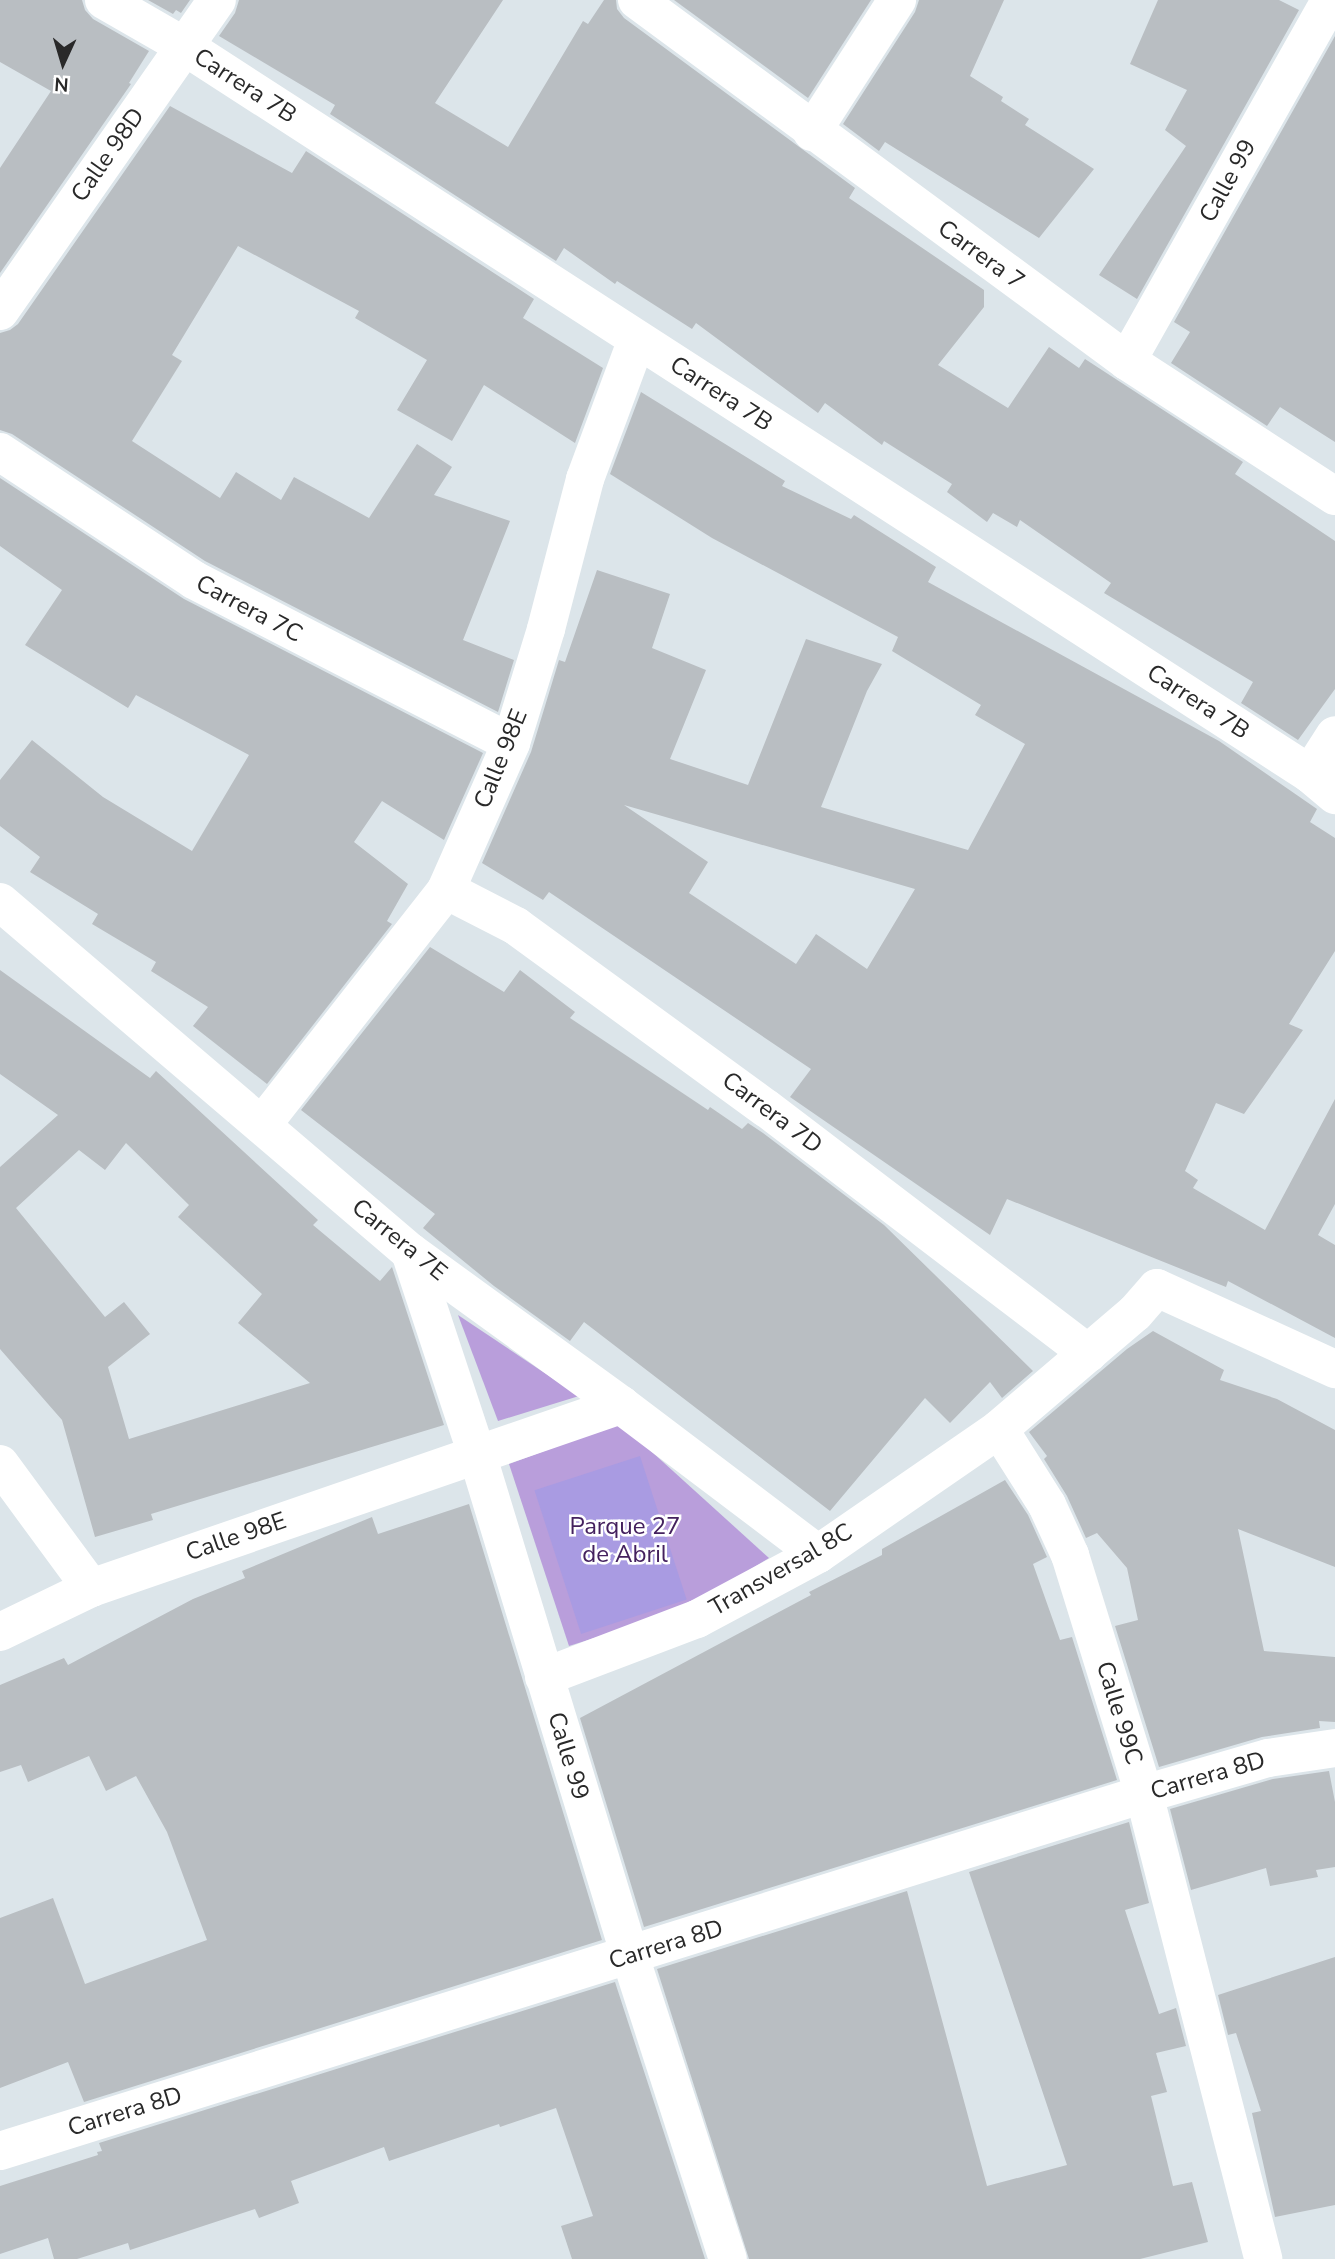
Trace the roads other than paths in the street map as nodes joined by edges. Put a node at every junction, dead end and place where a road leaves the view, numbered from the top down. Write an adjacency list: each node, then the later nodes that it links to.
1 (104, 0): 6 (street, Carrera 7B)
2 (217, 0): 6 (street, Calle 98D)
3 (637, 0): 7 (street, Carrera 7)
4 (897, 0): 7 (street)
5 (1330, 0): 10 (street, Calle 99)
6 (184, 46): 8 (street, Calle 98D); 9 (street, Carrera 7B)
7 (812, 132): 10 (street, Carrera 7)
8 (0, 311)
9 (637, 339): 14 (street, Calle 98E); 15 (street, Carrera 7B)
10 (1127, 361): 12 (street, Carrera 7)
11 (0, 452): 14 (street, Carrera 7C)
12 (1335, 496)
13 (1335, 735): 15 (street)
14 (511, 743): 16 (street, Calle 98E)
15 (1323, 784)
16 (446, 890): 18 (street, Calle 98E); 20 (street, Carrera 7D)
17 (0, 902): 18 (street, Carrera 7E)
18 (262, 1125): 19 (street, Carrera 7E)
19 (410, 1252): 22 (street, Carrera 7E); 24 (street, Calle 99)
20 (1088, 1353): 21 (street); 23 (street)
21 (1335, 1369)
22 (621, 1405): 24 (street, Calle 98E); 26 (street, Carrera 7E)
23 (999, 1429): 26 (street, Transversal 8C); 31 (street, Calle 99C)
24 (477, 1454): 27 (street, Calle 98E); 29 (street, Calle 99)
25 (0, 1464): 27 (street)
26 (818, 1553): 29 (street, Transversal 8C)
27 (91, 1588): 28 (street, Calle 98E)
28 (0, 1632)
29 (544, 1677): 32 (street, Calle 99)
30 (1335, 1748): 31 (street, Carrera 8D)
31 (1144, 1794): 32 (street, Carrera 8D); 35 (street, Calle 99C)
32 (631, 1956): 33 (street, Carrera 8D); 34 (street, Calle 99)
33 (0, 2151)
34 (728, 2259)
35 (1263, 2259)

